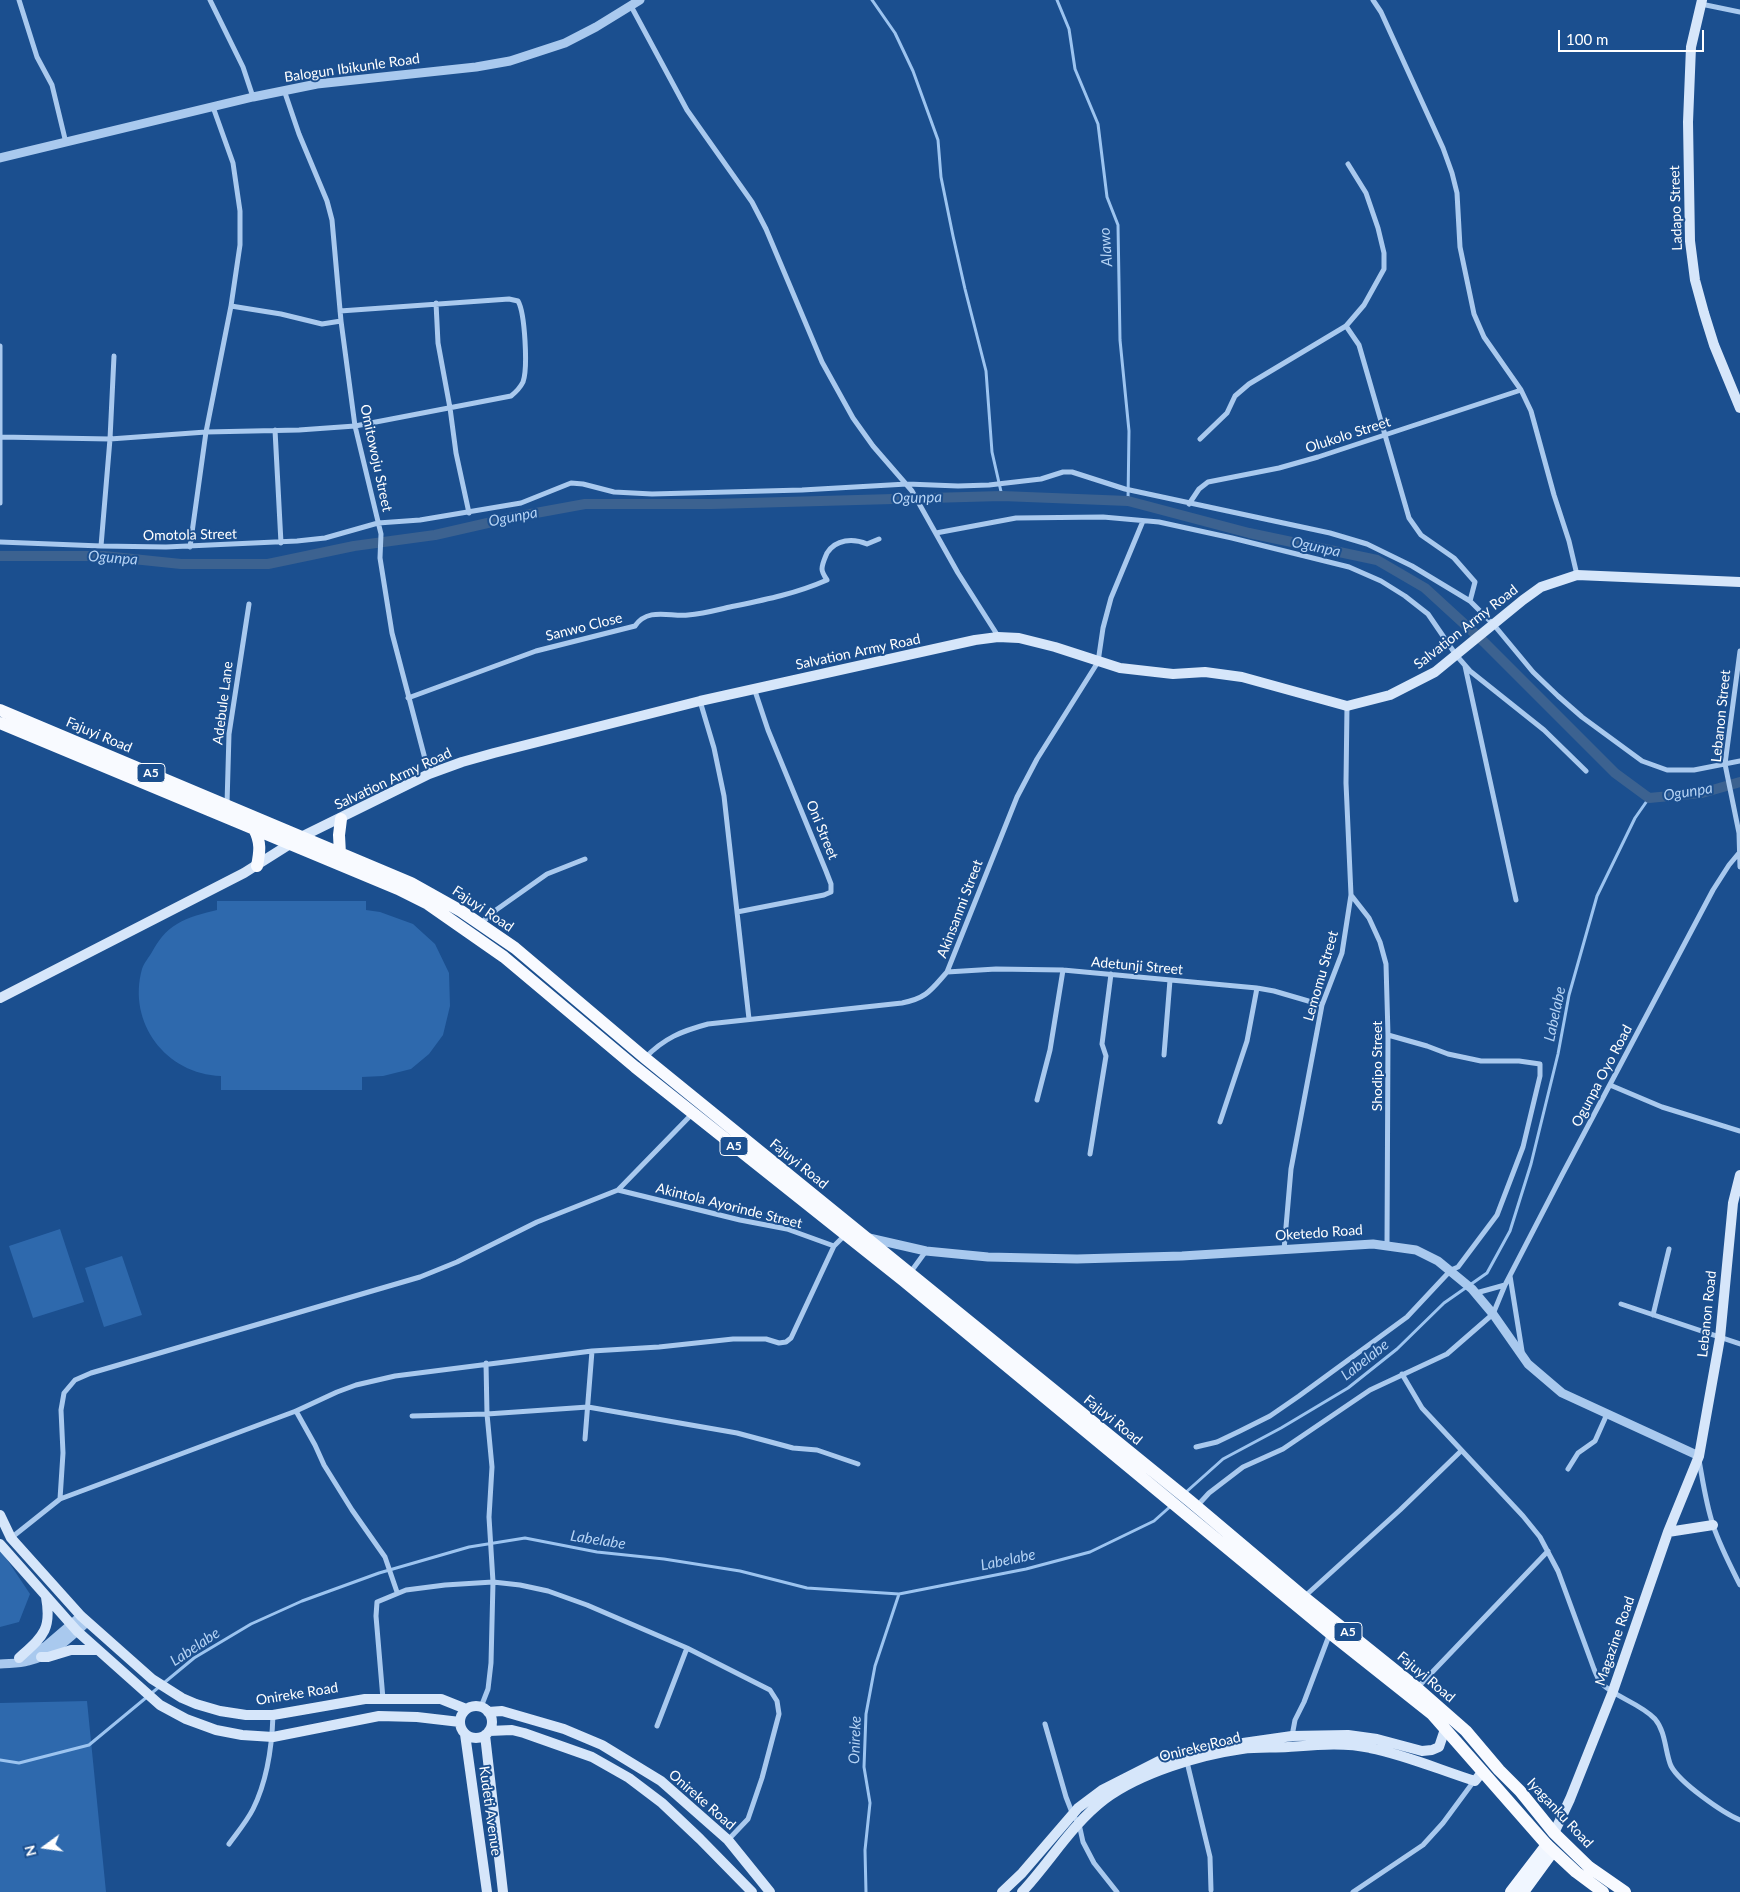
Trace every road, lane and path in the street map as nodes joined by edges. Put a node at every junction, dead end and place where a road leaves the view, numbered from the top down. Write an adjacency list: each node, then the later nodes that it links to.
1 (20, 0): 11 (street)
2 (210, 0): 9 (street)
3 (640, 0): 6 (street, Balogun Ibikunle Road)
4 (1373, 0): 21 (street)
5 (1702, 2): 7 (street); 23 (main road, Ladapo Street)
6 (631, 6): 8 (street, Balogun Ibikunle Road); 31 (street)
7 (1740, 12)
8 (284, 90): 9 (street, Balogun Ibikunle Road); 16 (street, Omitowoju Street)
9 (253, 97): 10 (street, Balogun Ibikunle Road)
10 (213, 107): 11 (street, Balogun Ibikunle Road); 15 (street)
11 (66, 143): 12 (street, Balogun Ibikunle Road)
12 (0, 158)
13 (1348, 164): 18 (street)
14 (436, 303): 16 (street); 22 (street); 22 (street)
15 (231, 306): 17 (street); 26 (street)
16 (340, 311): 17 (street, Omitowoju Street)
17 (341, 321): 24 (street, Omitowoju Street)
18 (1346, 326): 27 (street); 30 (street)
19 (0, 346): 28 (street)
20 (114, 356): 29 (street)
21 (1520, 390): 27 (street, Olukolo Street); 43 (street)
22 (450, 408): 24 (street); 34 (street)
23 (1740, 408)
24 (354, 426): 25 (street); 36 (street, Omitowoju Street)
25 (275, 430): 26 (street); 40 (street)
26 (206, 432): 29 (street); 42 (street)
27 (1385, 435): 33 (street, Olukolo Street); 45 (street)
28 (0, 437): 29 (street); 32 (street)
29 (110, 439): 41 (street)
30 (1200, 439)
31 (906, 484): 33 (street, Omotola Street); 34 (street, Omotola Street); 37 (street)
32 (0, 503)
33 (1189, 504): 45 (street, Omotola Street)
34 (469, 513): 36 (street, Omotola Street)
35 (1143, 521): 37 (street); 50 (street); 51 (street)
36 (378, 523): 40 (street, Omotola Street); 54 (street, Omitowoju Street)
37 (936, 534): 48 (street)
38 (879, 539): 54 (street, Sanwo Close)
39 (0, 542): 41 (street, Omotola Street)
40 (281, 543): 42 (street, Omotola Street)
41 (101, 546): 42 (street, Omotola Street)
42 (190, 547)
43 (1577, 575): 44 (main road, Salvation Army Road); 47 (main road, Salvation Army Road)
44 (1740, 582)
45 (1470, 601): 47 (street, Omotola Street)
46 (249, 604): 63 (street, Adebule Lane)
47 (1490, 628): 50 (main road, Salvation Army Road); 60 (street, Omotola Street)
48 (998, 637): 51 (main road, Salvation Army Road); 53 (main road, Salvation Army Road)
49 (1740, 651): 60 (street, Lebanon Street)
50 (1456, 655): 52 (street); 56 (main road, Salvation Army Road)
51 (1098, 662): 56 (main road, Salvation Army Road); 79 (street, Akinsanmi Street)
52 (1464, 664): 61 (street); 75 (street)
53 (754, 688): 55 (main road, Salvation Army Road); 76 (street, Oni Street)
54 (408, 698): 62 (street, Omitowoju Street)
55 (700, 701): 62 (main road, Salvation Army Road); 76 (street)
56 (1347, 706): 74 (street, Lemomu Street)
57 (0, 710): 63 (highway, Fajuyi Road / A5)
58 (0, 723): 66 (highway, Fajuyi Road / A5)
59 (1740, 761): 60 (street, Omotola Street)
60 (1725, 764): 64 (street, Lebanon Street)
61 (1586, 770)
62 (429, 774): 65 (main road, Salvation Army Road)
63 (227, 805): 67 (highway, Fajuyi Road / A5)
64 (1738, 812): 70 (street, Lebanon Street)
65 (341, 819): 67 (main road, Salvation Army Road); 69 (highway)
66 (254, 829): 68 (highway, Fajuyi Road / A5); 72 (highway)
67 (301, 837): 68 (main road, Salvation Army Road); 69 (highway, Fajuyi Road / A5)
68 (288, 844): 72 (main road, Salvation Army Road); 89 (highway, Fajuyi Road / A5)
69 (340, 854): 77 (highway, Fajuyi Road / A5)
70 (1739, 854): 73 (street); 90 (street, Ogunpa Oyo Road)
71 (585, 858): 77 (street)
72 (257, 866): 83 (main road, Salvation Army Road)
73 (1740, 867)
74 (1351, 895): 84 (street, Lemomu Street); 86 (street, Shodipo Street)
75 (1516, 900)
76 (737, 912): 85 (street)
77 (480, 924): 88 (highway, Fajuyi Road / A5)
78 (1063, 970): 79 (street, Adetunji Street); 80 (street, Adetunji Street); 91 (street)
79 (948, 972): 85 (street, Akinsanmi Street)
80 (1111, 974): 81 (street, Adetunji Street); 96 (street)
81 (1170, 980): 82 (street, Adetunji Street); 87 (street)
82 (1257, 988): 84 (street, Adetunji Street); 94 (street)
83 (0, 998)
84 (1322, 1005): 104 (street, Lemomu Street)
85 (749, 1019): 88 (street, Akinsanmi Street)
86 (1388, 1035): 101 (street, Shodipo Street); 106 (street)
87 (1164, 1055)
88 (645, 1058): 89 (street, Akinsanmi Street); 92 (highway, Fajuyi Road / A5)
89 (635, 1067): 93 (highway, Fajuyi Road / A5)
90 (1610, 1085): 95 (street); 107 (street, Ogunpa Oyo Road)
91 (1037, 1100)
92 (701, 1102): 93 (street); 100 (highway, Fajuyi Road / A5)
93 (693, 1113): 98 (street); 99 (highway, Fajuyi Road / A5)
94 (1220, 1122)
95 (1740, 1131)
96 (1090, 1154)
97 (1740, 1175): 114 (main road, Lebanon Road)
98 (618, 1190): 102 (street, Akintola Ayorinde Street); 131 (street)
99 (846, 1234): 102 (street); 108 (highway, Fajuyi Road / A5)
100 (867, 1237): 105 (street, Oketedo Road); 108 (highway, Fajuyi Road / A5)
101 (1387, 1245): 104 (street, Oketedo Road); 106 (street, Oketedo Road)
102 (834, 1246): 116 (street)
103 (1669, 1249): 113 (street)
104 (1284, 1250): 105 (street, Oketedo Road)
105 (926, 1251): 108 (street)
106 (1453, 1272): 110 (street, Oketedo Road); 126 (street)
107 (1510, 1276): 109 (street, Ogunpa Oyo Road); 117 (street)
108 (907, 1277): 132 (highway, Fajuyi Road / A5)
109 (1505, 1285): 110 (street); 112 (street, Ogunpa Oyo Road)
110 (1474, 1291): 112 (street, Oketedo Road)
111 (1621, 1304): 113 (street)
112 (1493, 1314): 117 (street, Oketedo Road); 119 (street)
113 (1653, 1315): 114 (street)
114 (1720, 1338): 115 (street); 128 (main road, Lebanon Road)
115 (1740, 1344)
116 (592, 1351): 118 (street); 120 (street)
117 (1523, 1356): 123 (street, Oketedo Road)
118 (486, 1364): 121 (street); 122 (street)
119 (1402, 1374): 127 (street); 132 (street)
120 (588, 1407): 122 (street); 125 (street); 129 (street)
121 (296, 1411): 131 (street); 141 (street)
122 (487, 1414): 124 (street); 139 (street)
123 (1607, 1414): 128 (street, Oketedo Road); 130 (street)
124 (412, 1416)
125 (585, 1439)
126 (1196, 1447)
127 (1461, 1451): 138 (street); 143 (street)
128 (1699, 1456): 134 (street); 135 (main road, Magazine Road)
129 (858, 1464)
130 (1568, 1469)
131 (60, 1499): 136 (street)
132 (1188, 1508): 143 (highway, Fajuyi Road / A5); 146 (highway, Fajuyi Road / A5)
133 (0, 1515): 136 (main road, Onireke Road)
134 (1713, 1525): 135 (main road); 140 (street)
135 (1668, 1532): 153 (main road, Magazine Road)
136 (11, 1538): 137 (street); 144 (main road, Onireke Road)
137 (0, 1545): 142 (main road)
138 (1548, 1551): 152 (street); 153 (street)
139 (493, 1582): 141 (street); 147 (street); 156 (street)
140 (1740, 1585)
141 (397, 1592): 154 (street)
142 (46, 1596): 145 (main road); 150 (main road)
143 (1304, 1597): 152 (highway, Fajuyi Road / A5)
144 (84, 1619): 145 (street); 157 (main road, Onireke Road)
145 (74, 1629): 148 (main road); 149 (street); 150 (street)
146 (1330, 1633): 161 (highway, Fajuyi Road / A5); 164 (street)
147 (687, 1648): 160 (street); 173 (street)
148 (97, 1650): 149 (main road); 165 (main road)
149 (41, 1657): 151 (street)
150 (20, 1658): 151 (street)
151 (0, 1663)
152 (1417, 1688): 167 (highway, Fajuyi Road / A5)
153 (1613, 1691): 170 (street); 172 (main road, Magazine Road)
154 (383, 1699): 155 (main road, Onireke Road); 157 (main road, Onireke Road)
155 (466, 1709): 156 (main road); 158 (main road)
156 (484, 1709): 162 (main road); 173 (main road, Onireke Road)
157 (274, 1715): 165 (street)
158 (460, 1722): 163 (main road); 165 (main road)
159 (1045, 1724): 169 (street)
160 (657, 1726)
161 (1445, 1729): 164 (main road, Onireke Road); 168 (highway, Fajuyi Road / A5)
162 (487, 1733): 163 (main road); 178 (main road, Kudeti Avenue); 179 (main road, Onireke Road)
163 (465, 1734): 177 (main road, Kudeti Avenue)
164 (1292, 1736): 169 (main road, Onireke Road)
165 (273, 1737): 174 (street)
166 (1187, 1762): 168 (main road, Onireke Road); 171 (main road, Onireke Road); 176 (street)
167 (1498, 1770): 172 (highway, Iyaganku Road / A5)
168 (1479, 1776): 175 (highway, Iyaganku Road / A5); 184 (street)
169 (1073, 1816): 171 (street); 181 (main road, Onireke Road)
170 (1740, 1820)
171 (1079, 1824): 182 (main road, Onireke Road); 183 (street)
172 (1554, 1833): 188 (highway, Iyaganku Road / A5)
173 (728, 1840): 180 (main road, Onireke Road)
174 (229, 1844)
175 (1550, 1848): 185 (main road); 186 (main road); 187 (highway, Iyaganku Road / A5)
176 (1211, 1890)
177 (487, 1892)
178 (503, 1892)
179 (752, 1892)
180 (770, 1892)
181 (1002, 1892)
182 (1022, 1892)
183 (1117, 1892)
184 (1353, 1892)
185 (1511, 1892)
186 (1523, 1892)
187 (1603, 1892)
188 (1626, 1892)

